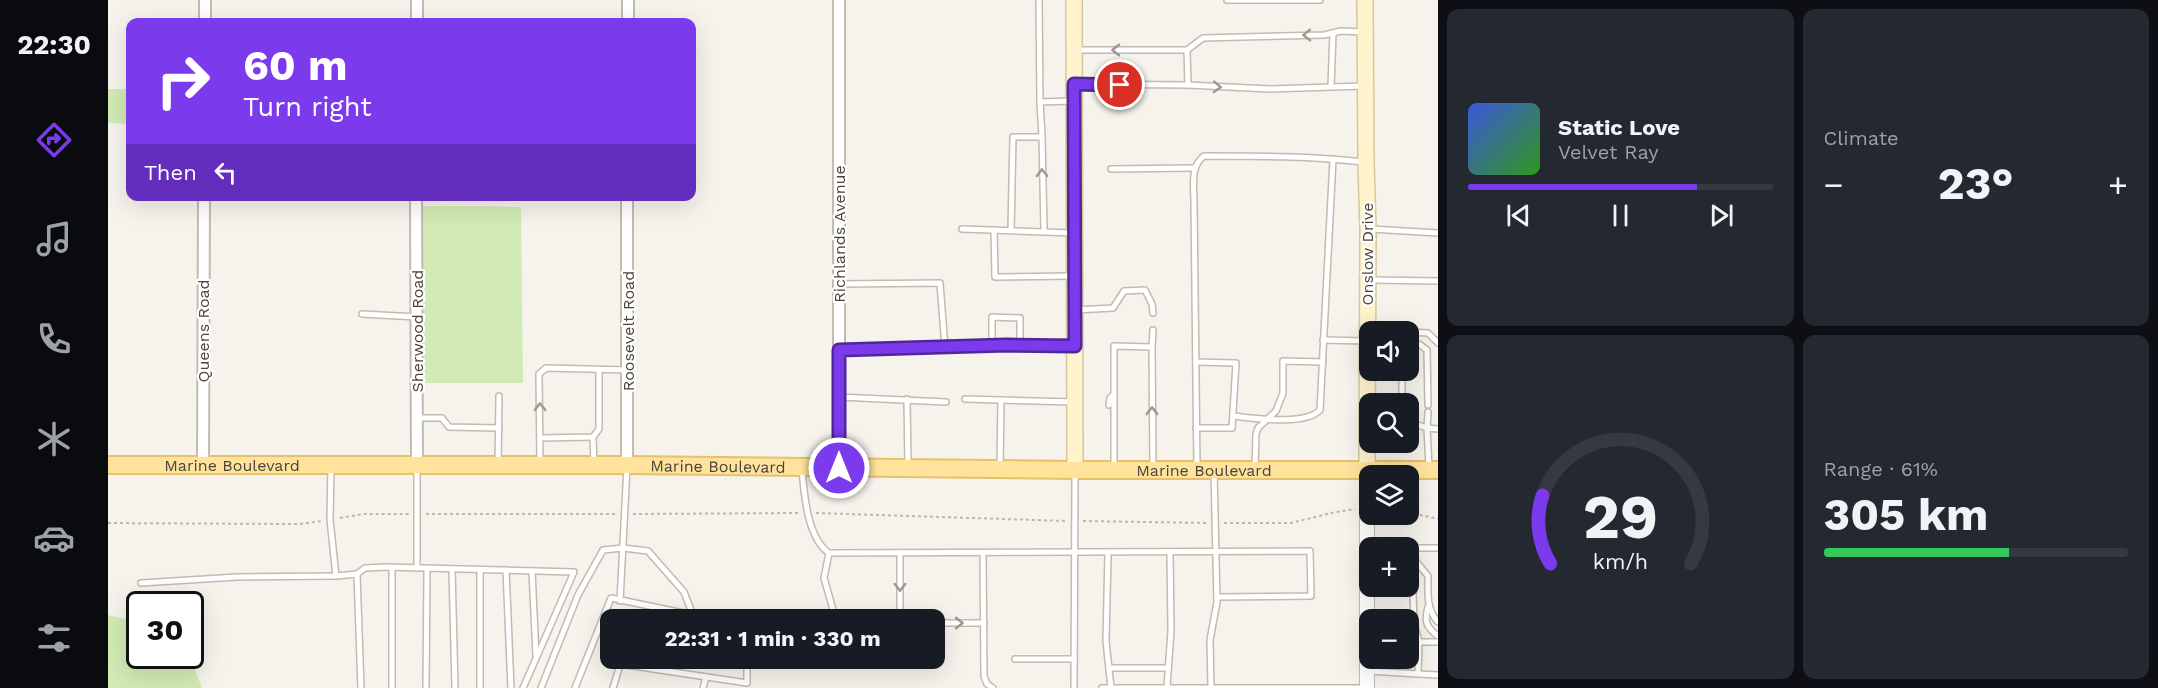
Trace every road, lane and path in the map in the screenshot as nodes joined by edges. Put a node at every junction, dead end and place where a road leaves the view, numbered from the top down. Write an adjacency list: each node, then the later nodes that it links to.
1 (205, 0): 11 (street)
2 (417, 0): 12 (street)
3 (628, 0): 13 (street)
4 (839, 0): 42 (street, Richlands Avenue)
5 (1039, 0): 23 (lane)
6 (1074, 0): 16 (main road)
7 (1227, 0): 8 (lane)
8 (1289, 0): 9 (lane)
9 (1320, 0)
10 (1365, 0): 14 (main road, Onslow Drive)
11 (205, 18)
12 (417, 18)
13 (628, 18)
14 (1365, 32): 15 (lane); 21 (main road, Onslow Drive)
15 (1333, 33): 17 (lane, one-way to 17); 20 (lane)
16 (1074, 50): 17 (lane, one-way to 16); 18 (main road)
17 (1187, 50): 19 (lane)
18 (1074, 84): 19 (lane); 22 (main road)
19 (1188, 85): 20 (lane, one-way to 20)
20 (1331, 86): 21 (lane)
21 (1365, 86): 26 (main road, Onslow Drive)
22 (1074, 101): 23 (lane); 37 (main road)
23 (1040, 102): 24 (lane)
24 (1042, 137): 35 (lane); 36 (lane, one-way to 24)
25 (1333, 159): 26 (lane); 27 (lane); 50 (lane)
26 (1366, 162): 32 (main road, Onslow Drive)
27 (1194, 168): 28 (lane); 60 (lane)
28 (1111, 169)
29 (204, 201): 87 (street, Queens Road)
30 (416, 201): 46 (street, Sherwood Road)
31 (627, 201): 63 (street, Roosevelt Road)
32 (1368, 228): 38 (lane); 40 (main road, Onslow Drive)
33 (962, 229): 34 (lane)
34 (994, 230): 35 (lane); 39 (lane)
35 (1011, 230): 36 (lane)
36 (1044, 231): 37 (lane)
37 (1074, 233): 39 (main road)
38 (1438, 233)
39 (1075, 276): 43 (main road)
40 (1367, 280): 41 (lane); 47 (main road, Onslow Drive)
41 (1438, 281)
42 (839, 284): 58 (lane); 59 (street, Richlands Avenue)
43 (1075, 310): 44 (lane); 56 (main road)
44 (1153, 313)
45 (362, 314): 46 (lane)
46 (417, 317): 75 (street, Sherwood Road)
47 (1368, 321)
48 (1153, 330): 57 (lane)
49 (1419, 332): 52 (lane)
50 (1323, 340): 51 (lane); 61 (lane)
51 (1359, 341)
52 (1438, 343)
53 (1419, 344): 81 (lane)
54 (1020, 345): 55 (lane); 55 (lane); 56 (lane)
55 (992, 346): 58 (lane)
56 (1075, 346): 72 (main road)
57 (1152, 347): 65 (lane); 101 (lane, one-way to 57)
58 (945, 348): 59 (lane)
59 (839, 350): 67 (street, Richlands Avenue)
60 (1196, 362): 74 (lane); 80 (lane)
61 (1323, 362): 76 (lane); 76 (lane)
62 (599, 370): 63 (lane); 84 (lane); 85 (lane, one-way to 62)
63 (628, 370): 90 (street, Roosevelt Road)
64 (1368, 381): 91 (main road, Onslow Drive)
65 (1114, 394): 73 (lane); 82 (lane)
66 (499, 396): 79 (lane)
67 (839, 397): 68 (lane); 96 (street, Richlands Avenue)
68 (907, 399): 71 (lane); 97 (lane)
69 (965, 399): 70 (lane)
70 (1001, 400): 72 (lane); 98 (lane)
71 (946, 402)
72 (1075, 402): 99 (main road)
73 (1109, 405)
74 (1233, 416): 76 (lane); 80 (lane)
75 (417, 418): 79 (lane); 93 (street, Sherwood Road)
76 (1268, 419): 104 (lane)
77 (1109, 421): 82 (lane)
78 (1419, 425): 81 (lane)
79 (499, 428): 94 (lane)
80 (1196, 428): 102 (lane)
81 (1427, 428): 83 (lane); 106 (lane)
82 (1114, 429): 100 (lane)
83 (1438, 429)
84 (593, 437): 85 (lane); 89 (lane)
85 (540, 438): 88 (lane)
86 (108, 465): 87 (main road, Marine Boulevard)
87 (203, 465): 92 (main road, Marine Boulevard)
88 (540, 465): 89 (main road, Marine Boulevard); 94 (main road, Marine Boulevard)
89 (594, 465): 90 (main road, Marine Boulevard)
90 (627, 465): 95 (main road, Marine Boulevard); 110 (lane)
91 (1367, 465)
92 (331, 466): 93 (main road, Marine Boulevard); 113 (lane)
93 (417, 466): 94 (main road, Marine Boulevard); 109 (lane)
94 (498, 466)
95 (802, 467): 96 (main road, Marine Boulevard); 108 (lane)
96 (839, 468): 97 (main road, Marine Boulevard)
97 (908, 468): 98 (main road, Marine Boulevard)
98 (1000, 469): 99 (main road, Marine Boulevard)
99 (1075, 470): 100 (main road, Marine Boulevard); 114 (lane)
100 (1114, 470): 101 (main road, Marine Boulevard)
101 (1153, 470): 102 (main road, Marine Boulevard)
102 (1197, 470): 103 (main road, Marine Boulevard)
103 (1214, 470): 104 (main road, Marine Boulevard); 116 (lane)
104 (1255, 470): 105 (main road, Marine Boulevard)
105 (1359, 470)
106 (1434, 470)
107 (1359, 508): 116 (path)
108 (809, 513): 110 (path); 114 (path); 123 (lane)
109 (416, 514): 110 (path); 113 (path); 130 (lane)
110 (624, 514): 118 (lane)
111 (1419, 515): 112 (path)
112 (1438, 519)
113 (330, 520): 115 (path); 137 (lane)
114 (1075, 521): 116 (path); 126 (lane)
115 (108, 523)
116 (1215, 523): 122 (lane)
117 (1367, 525): 161 (street, Onslow Drive)
118 (623, 548): 140 (lane); 140 (lane); 174 (lane)
119 (1419, 548): 120 (lane)
120 (1438, 548)
121 (1170, 552): 122 (lane); 127 (lane); 156 (lane)
122 (1216, 552): 139 (lane); 139 (lane)
123 (829, 553): 124 (lane); 143 (lane)
124 (900, 553): 125 (lane); 144 (lane, one-way to 144)
125 (983, 553): 126 (lane); 147 (lane)
126 (1074, 553): 127 (lane); 154 (lane)
127 (1108, 553): 155 (lane)
128 (1419, 566): 141 (lane)
129 (392, 568): 130 (lane); 136 (lane); 168 (lane)
130 (417, 568): 131 (lane)
131 (427, 569): 132 (lane); 169 (lane)
132 (452, 569): 133 (lane); 170 (lane)
133 (480, 570): 134 (lane); 171 (lane)
134 (506, 570): 135 (lane); 172 (lane)
135 (532, 571): 152 (lane); 152 (lane)
136 (357, 574): 137 (lane); 167 (lane)
137 (336, 576): 138 (lane)
138 (141, 583)
139 (1217, 597): 166 (lane)
140 (620, 601): 142 (lane)
141 (1428, 605): 145 (lane); 149 (lane)
142 (607, 609)
143 (833, 609)
144 (900, 609)
145 (1438, 622)
146 (945, 623): 147 (lane, one-way to 147)
147 (984, 623): 178 (lane)
148 (600, 626): 175 (lane)
149 (1438, 636)
150 (1419, 642): 151 (lane)
151 (1438, 642)
152 (536, 657): 173 (lane)
153 (1015, 659): 154 (lane)
154 (1074, 659): 179 (lane)
155 (1109, 668): 156 (lane); 181 (lane)
156 (1168, 668): 165 (lane)
157 (619, 669): 176 (lane)
158 (661, 669): 164 (lane)
159 (747, 669): 164 (lane)
160 (1418, 669): 162 (lane)
161 (1367, 671): 162 (lane); 182 (street, Onslow Drive)
162 (1418, 674): 163 (lane)
163 (1438, 675)
164 (706, 677): 177 (lane)
165 (1167, 687): 166 (lane); 181 (lane)
166 (1211, 687): 182 (lane)
167 (361, 688)
168 (392, 688)
169 (426, 688)
170 (455, 688)
171 (480, 688)
172 (511, 688)
173 (523, 688)
174 (541, 688)
175 (575, 688)
176 (613, 688)
177 (703, 688)
178 (993, 688)
179 (1074, 688)
180 (1102, 688): 181 (lane)
181 (1111, 688)
182 (1367, 688)

